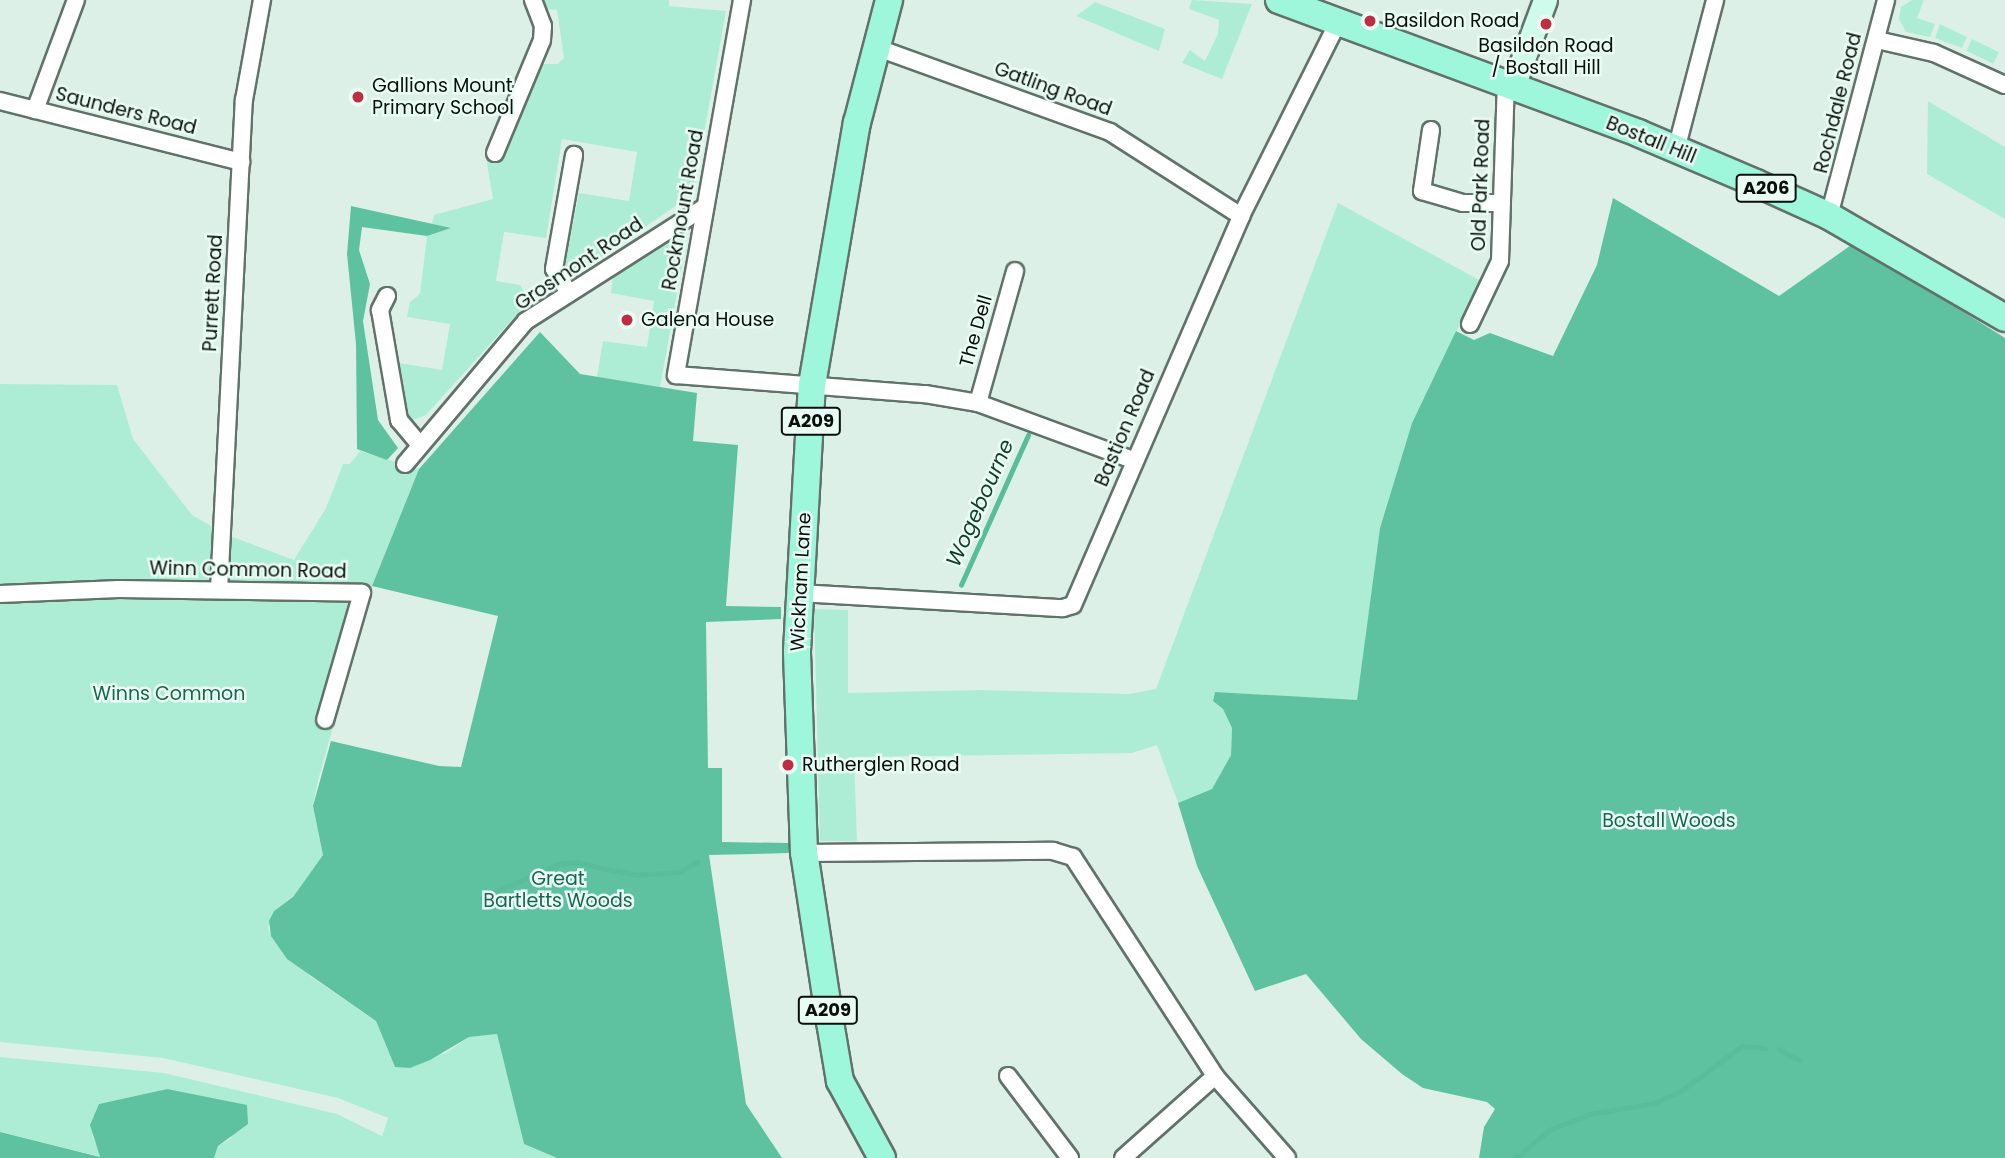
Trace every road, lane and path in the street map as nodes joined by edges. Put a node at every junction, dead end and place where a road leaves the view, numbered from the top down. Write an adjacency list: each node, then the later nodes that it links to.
1 (76, 0): 16 (street)
2 (262, 0): 21 (street, Purrett Road)
3 (533, 0): 19 (street)
4 (742, 0): 23 (street, Rockmount Road)
5 (889, 0): 12 (main road, Wickham Lane / A209)
6 (1279, 0): 10 (main road, Bostall Hill / A206)
7 (1545, 0): 13 (main road)
8 (1715, 0): 18 (street)
9 (1886, 0): 11 (street, Rochdale Road)
10 (1339, 20): 13 (main road, Bostall Hill / A206); 24 (street, Bastion Road)
11 (1877, 40): 14 (street); 25 (street, Rochdale Road)
12 (875, 47): 24 (street, Gatling Road); 31 (main road, Wickham Lane / A209)
13 (1510, 85): 18 (main road, Bostall Hill / A206); 22 (street, Old Park Road)
14 (2005, 85)
15 (0, 100): 16 (street, Saunders Road)
16 (35, 110): 21 (street, Saunders Road)
17 (1431, 130): 22 (street)
18 (1676, 150): 25 (main road, Bostall Hill / A206)
19 (495, 153)
20 (574, 155): 27 (street)
21 (242, 162): 36 (street, Purrett Road)
22 (1502, 203): 30 (street, Old Park Road)
23 (705, 207): 27 (street, Grosmont Road); 31 (street, Rockmount Road)
24 (1241, 216): 34 (street, Bastion Road)
25 (1829, 216): 29 (main road, Bostall Hill / A206)
26 (1015, 271): 32 (street, The Dell)
27 (569, 293): 33 (street, Grosmont Road)
28 (387, 296): 33 (street)
29 (2005, 318)
30 (1470, 324)
31 (812, 385): 32 (street); 37 (main road, Wickham Lane / A209)
32 (978, 402): 34 (street)
33 (419, 444): 35 (street, Grosmont Road)
34 (1133, 460): 37 (street, Bastion Road)
35 (405, 464)
36 (219, 590): 38 (street, Winn Common Road); 39 (street, Winn Common Road)
37 (799, 593): 40 (main road, Wickham Lane / A209)
38 (0, 594)
39 (325, 720)
40 (804, 853): 42 (street); 43 (main road, Wickham Lane / A209)
41 (1008, 1076): 44 (street)
42 (1215, 1076): 45 (street); 46 (street)
43 (882, 1158)
44 (1070, 1158)
45 (1123, 1158)
46 (1287, 1158)

